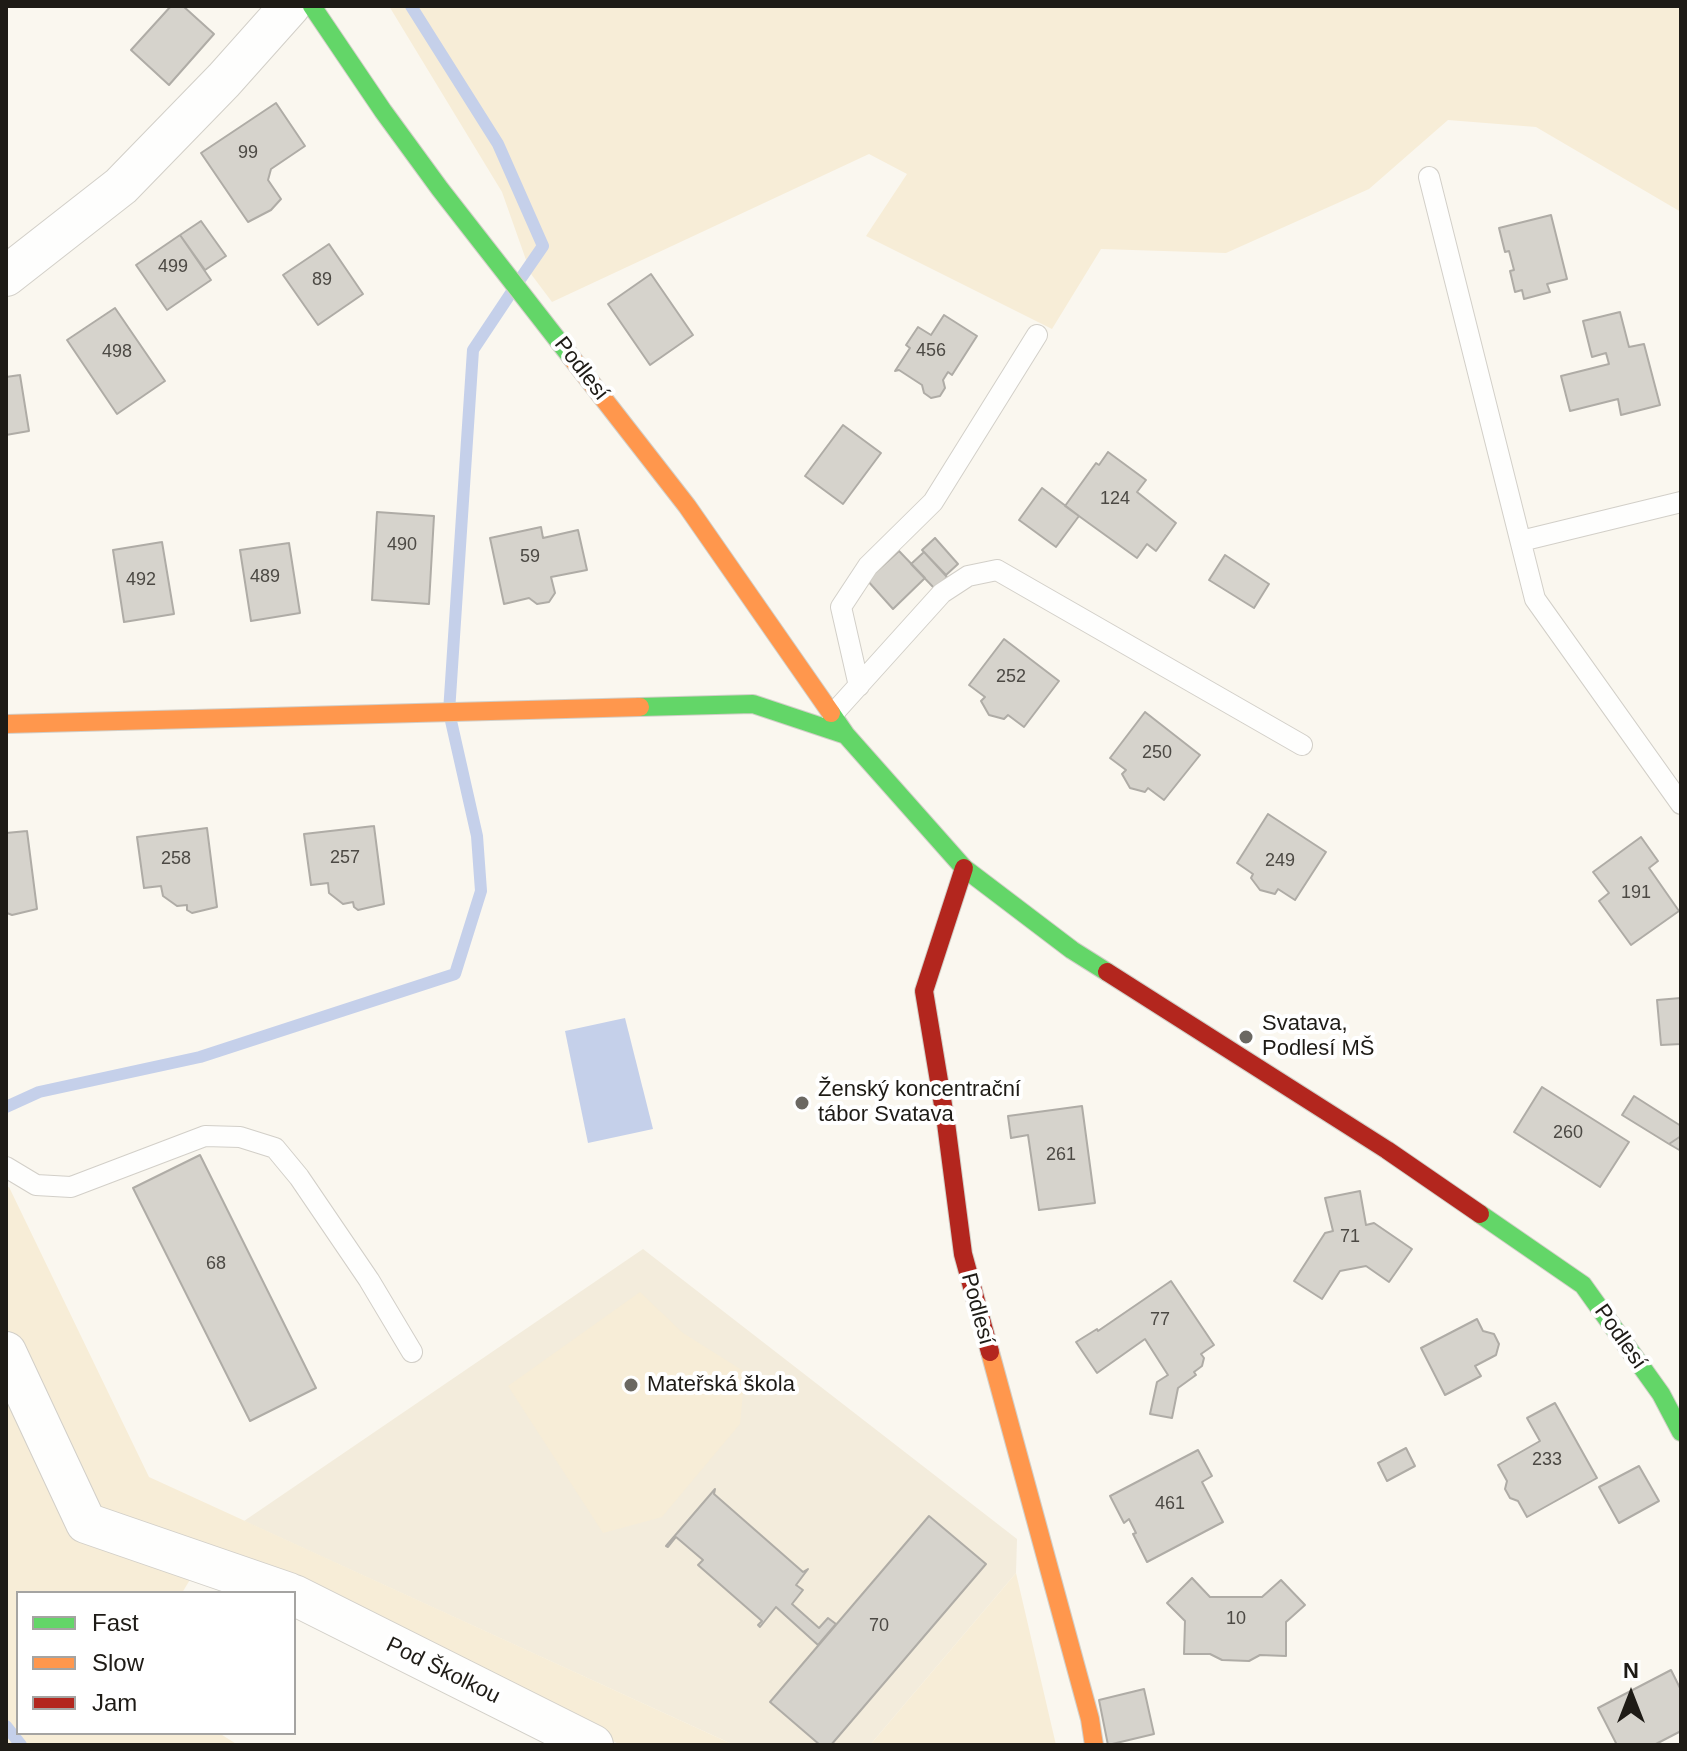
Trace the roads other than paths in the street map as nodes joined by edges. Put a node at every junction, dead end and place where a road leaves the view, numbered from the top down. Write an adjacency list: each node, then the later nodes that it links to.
1 (290, 6): 4 (street)
2 (312, 6): 9 (street, Podlesí)
3 (1429, 177): 7 (lane)
4 (6, 276)
5 (1037, 335): 8 (lane)
6 (1681, 502): 7 (lane)
7 (1521, 541): 13 (lane)
8 (859, 686): 9 (lane); 12 (lane)
9 (832, 715): 11 (street, Podlesí)
10 (6, 724): 11 (street, Podlesí)
11 (846, 735): 14 (street, Podlesí)
12 (1302, 745)
13 (1681, 804)
14 (964, 868): 18 (street, Podlesí); 23 (street, Podlesí)
15 (6, 1167): 17 (lane)
16 (6, 1352): 20 (street, Pod Školkou)
17 (412, 1352)
18 (1671, 1392): 19 (street, Podlesí)
19 (1681, 1432)
20 (282, 1591)
21 (296, 1596): 22 (street, Pod Školkou)
22 (593, 1745)
23 (1094, 1745)

